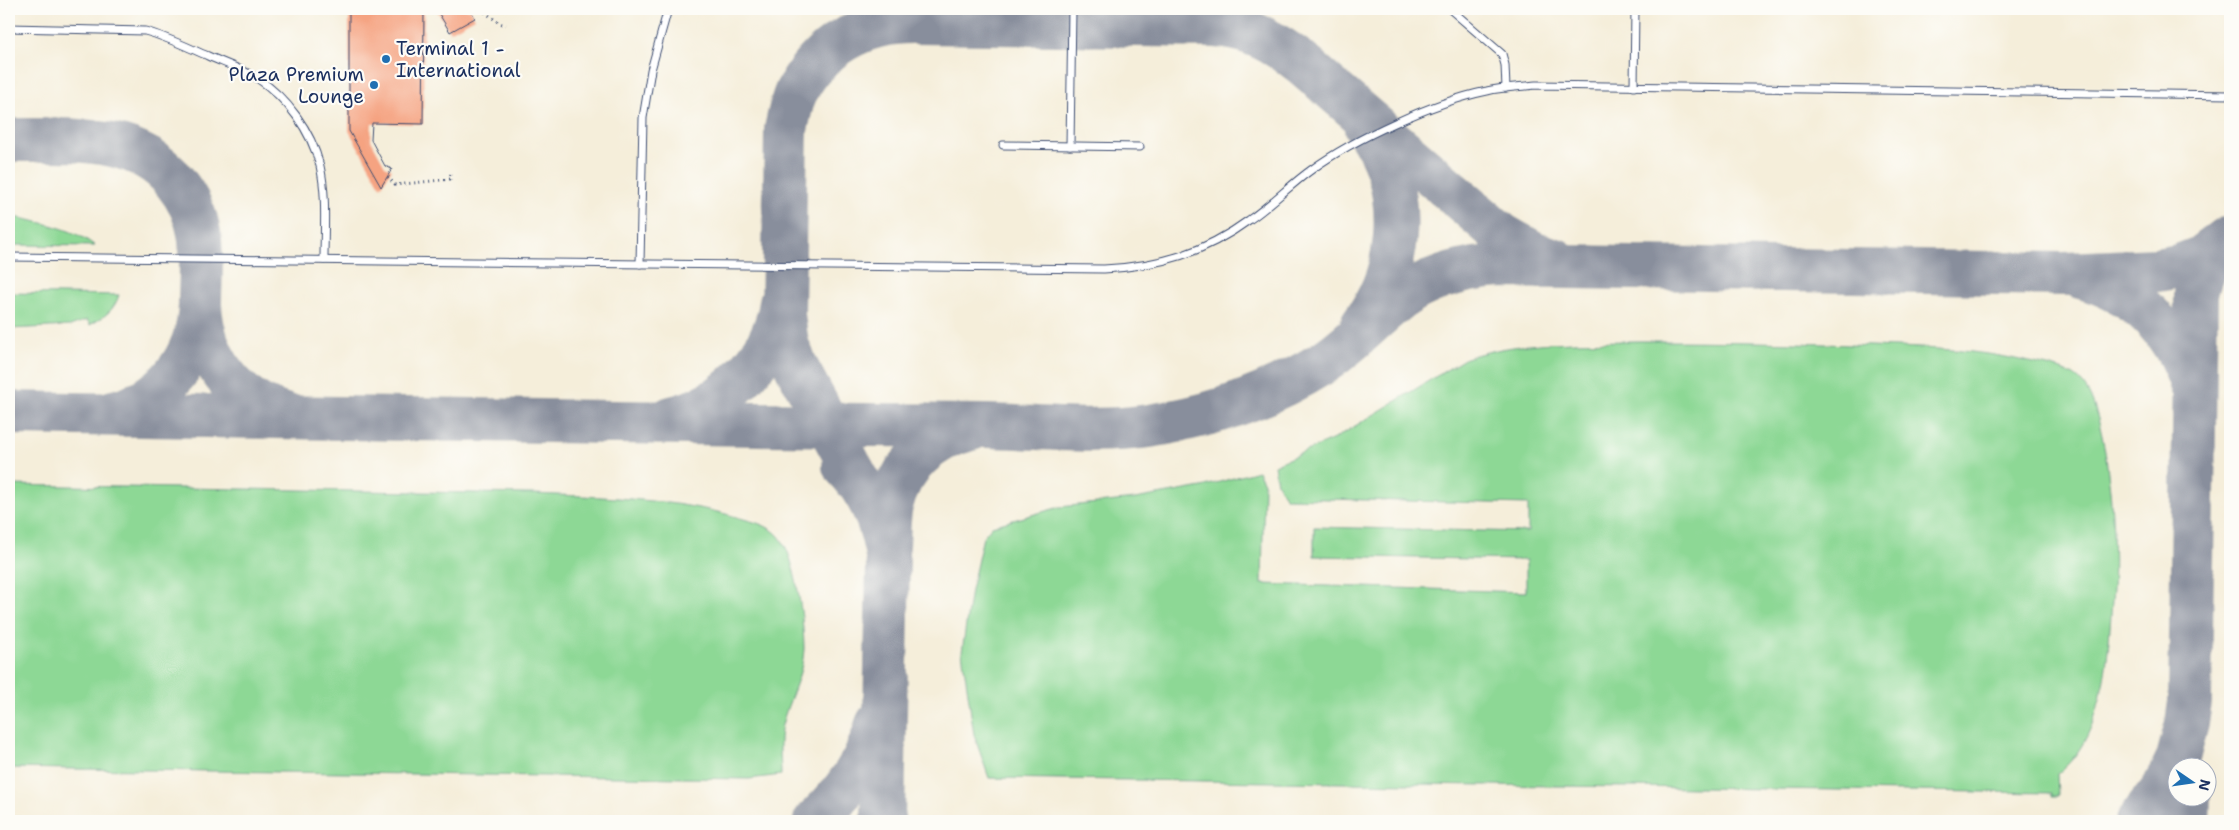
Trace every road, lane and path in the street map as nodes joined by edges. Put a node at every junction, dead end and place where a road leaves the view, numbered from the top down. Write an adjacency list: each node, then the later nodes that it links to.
1 (481, 9): 6 (path)
2 (668, 9): 18 (lane)
3 (1072, 9): 12 (lane)
4 (1450, 9): 9 (lane)
5 (1635, 9): 8 (lane)
6 (506, 25)
7 (9, 28): 17 (lane)
8 (1634, 87): 9 (lane); 10 (lane)
9 (1506, 88): 18 (lane)
10 (2230, 96)
11 (1003, 145): 12 (lane)
12 (1070, 146): 13 (lane)
13 (1140, 147)
14 (451, 172): 15 (path)
15 (388, 177)
16 (9, 257): 17 (lane)
17 (324, 260): 18 (lane)
18 (640, 264)

